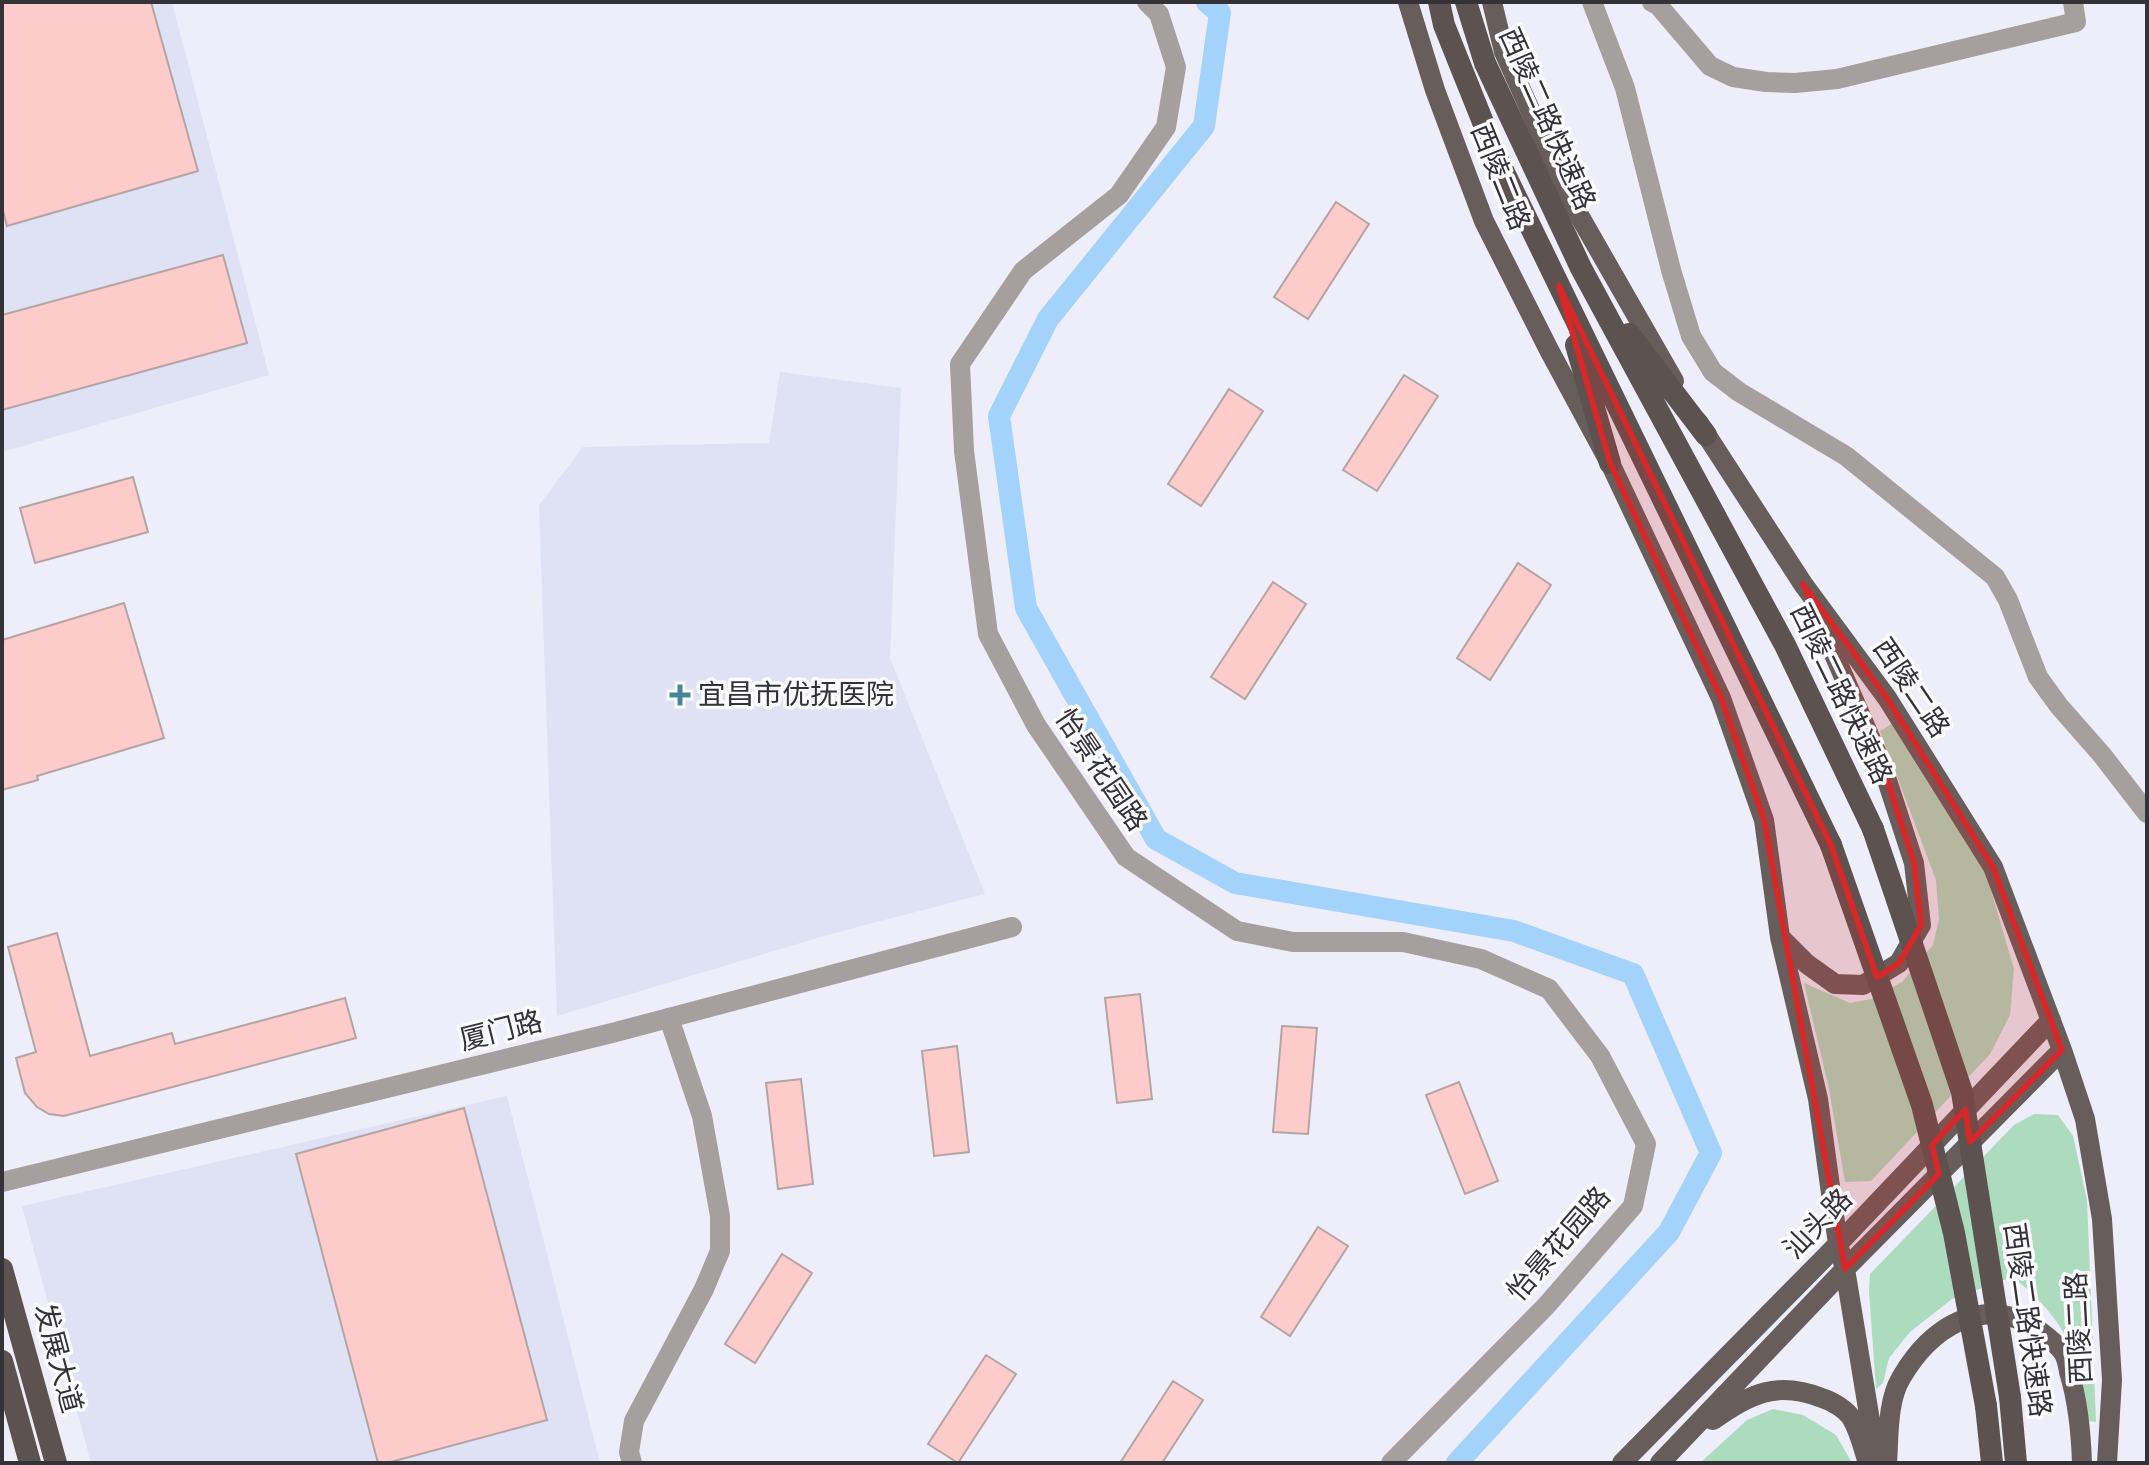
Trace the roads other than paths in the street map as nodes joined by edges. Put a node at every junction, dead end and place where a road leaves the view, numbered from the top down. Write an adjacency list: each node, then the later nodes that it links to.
1 (1147, 2): 29 (street, 怡景花园路)
2 (1408, 2): 12 (main road, 西陵二路)
3 (1439, 2): 10 (highway, 西陵二路快速路)
4 (1466, 2): 9 (highway, 西陵二路快速路)
5 (1492, 2): 11 (main road, 西陵二路)
6 (1592, 2): 14 (street)
7 (1652, 2): 8 (street)
8 (2073, 2)
9 (1581, 268): 11 (highway); 36 (highway, 西陵二路快速路, bridge)
10 (1559, 286): 12 (highway); 35 (highway, 西陵二路快速路, bridge)
11 (1706, 435): 13 (main road, 西陵二路)
12 (1610, 463): 16 (main road, 西陵二路)
13 (1803, 584): 16 (main road); 18 (main road, 西陵二路)
14 (2147, 813)
15 (1012, 927): 17 (street, 厦门路)
16 (1780, 937): 21 (main road, 西陵二路)
17 (669, 1018): 20 (street, 厦门路); 28 (street)
18 (2051, 1020): 19 (main road, 西陵二路); 21 (main road, 汕头路)
19 (2062, 1050): 23 (main road, 汕头路); 38 (main road, 西陵二路)
20 (2, 1182)
21 (1838, 1244): 23 (main road, 西陵二路); 30 (main road, 汕头路)
22 (2, 1269): 27 (highway, 发展大道)
23 (1845, 1269): 25 (main road, 汕头路); 33 (main road, 西陵二路)
24 (2, 1361): 26 (highway, 发展大道)
25 (1677, 1446): 31 (main road, 汕头路); 32 (main road)
26 (30, 1463)
27 (56, 1463)
28 (632, 1463)
29 (1391, 1463)
30 (1622, 1463)
31 (1660, 1463)
32 (1869, 1463)
33 (1877, 1463)
34 (1887, 1463): 37 (main road)
35 (1992, 1463)
36 (2016, 1463)
37 (2082, 1463)
38 (2107, 1463)

